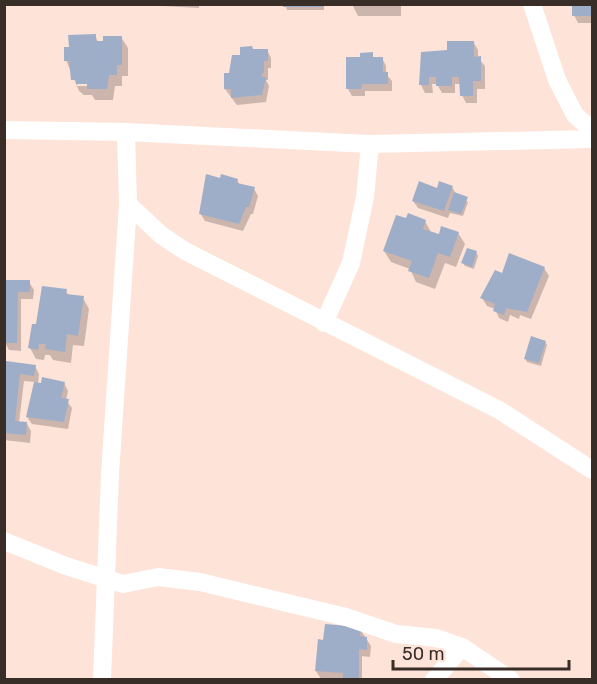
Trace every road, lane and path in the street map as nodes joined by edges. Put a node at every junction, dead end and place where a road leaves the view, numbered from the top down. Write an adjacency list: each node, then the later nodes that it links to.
1 (532, 4): 3 (street)
2 (4, 130): 4 (street)
3 (592, 130)
4 (126, 132): 6 (street); 7 (street)
5 (592, 139): 6 (street)
6 (370, 144): 8 (street)
7 (128, 204): 8 (street); 11 (street)
8 (324, 323): 9 (street)
9 (592, 470)
10 (5, 541): 11 (street)
11 (106, 578): 12 (street); 13 (street)
12 (462, 647): 14 (street); 15 (street)
13 (102, 680)
14 (434, 680)
15 (511, 680)

